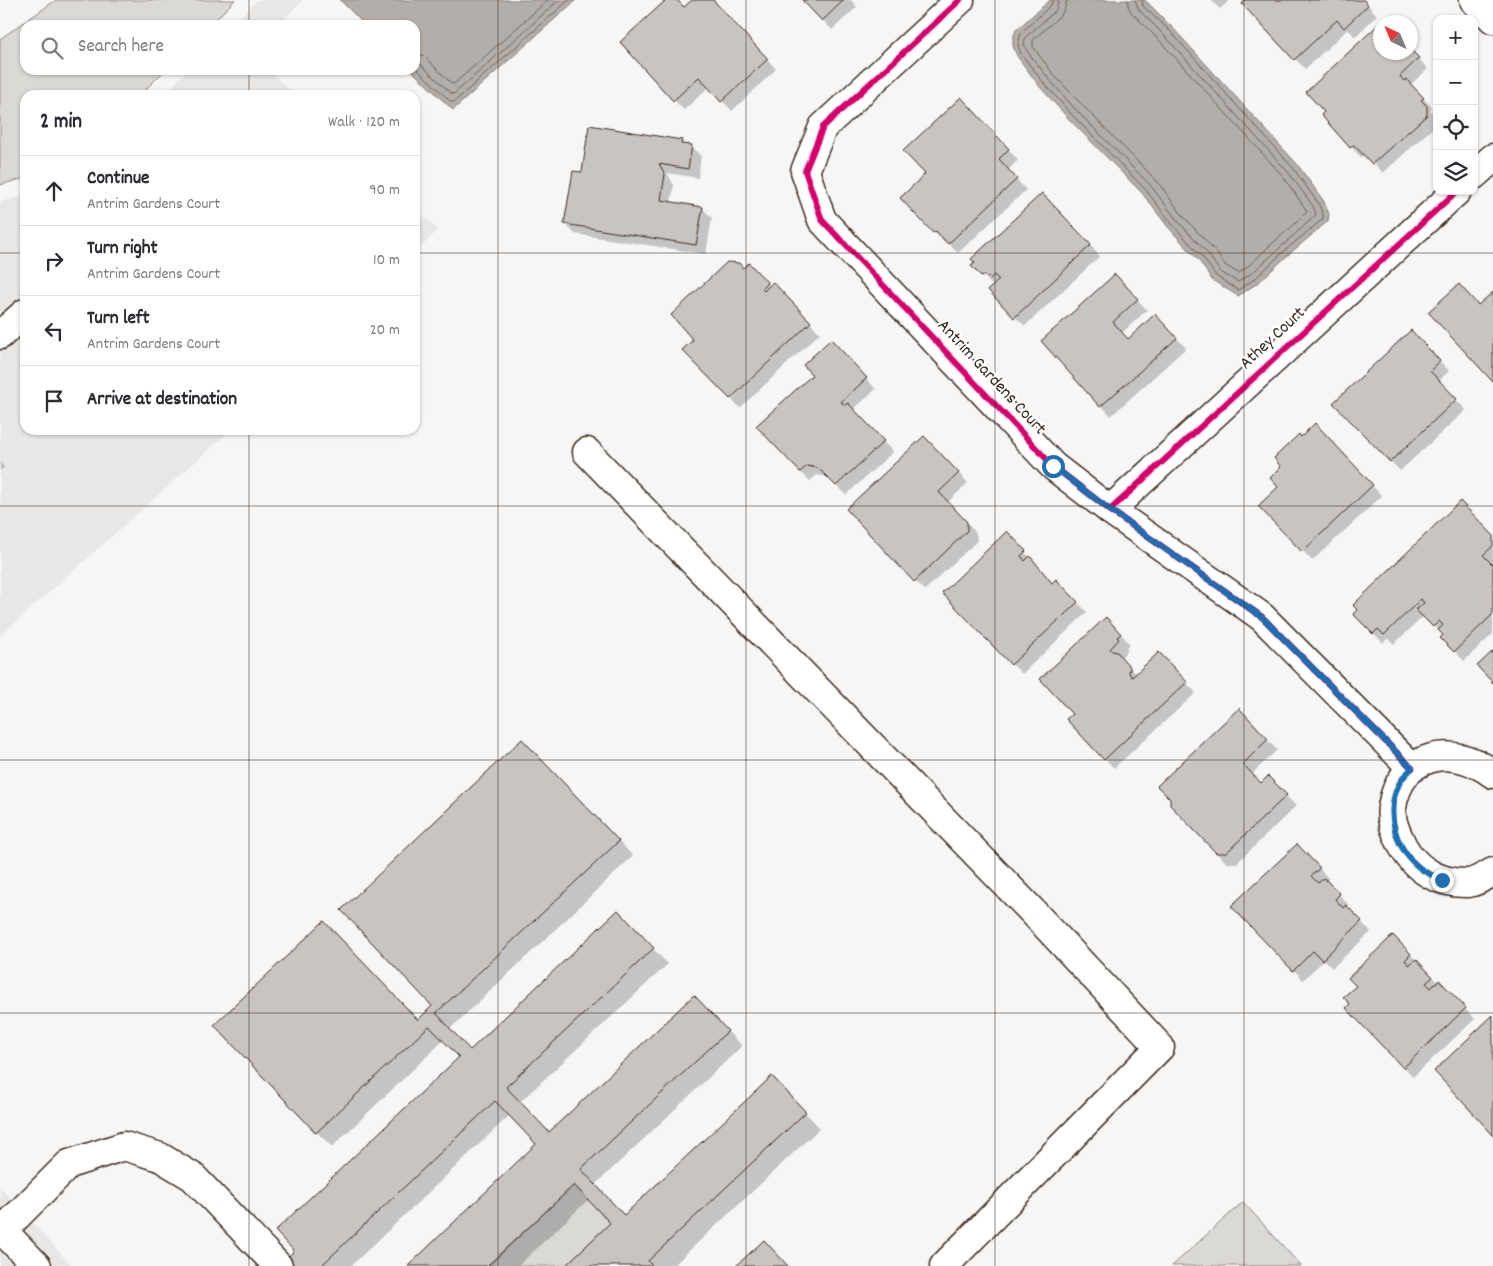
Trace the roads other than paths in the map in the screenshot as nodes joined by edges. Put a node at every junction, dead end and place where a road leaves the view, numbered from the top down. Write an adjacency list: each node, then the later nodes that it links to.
1 (960, 0): 10 (street, Antrim Gardens Court)
2 (1474, 0): 3 (street)
3 (1493, 20)
4 (1493, 158): 5 (street)
5 (1478, 171)
6 (1452, 195): 10 (street, Athey Court)
7 (20, 317): 8 (street)
8 (0, 335)
9 (587, 452): 17 (street)
10 (1110, 510): 11 (street, Antrim Gardens Court)
11 (1412, 768): 12 (street); 13 (street)
12 (1493, 774)
13 (1493, 872)
14 (1, 1229): 15 (street); 16 (street)
15 (37, 1266)
16 (278, 1266)
17 (944, 1266)

